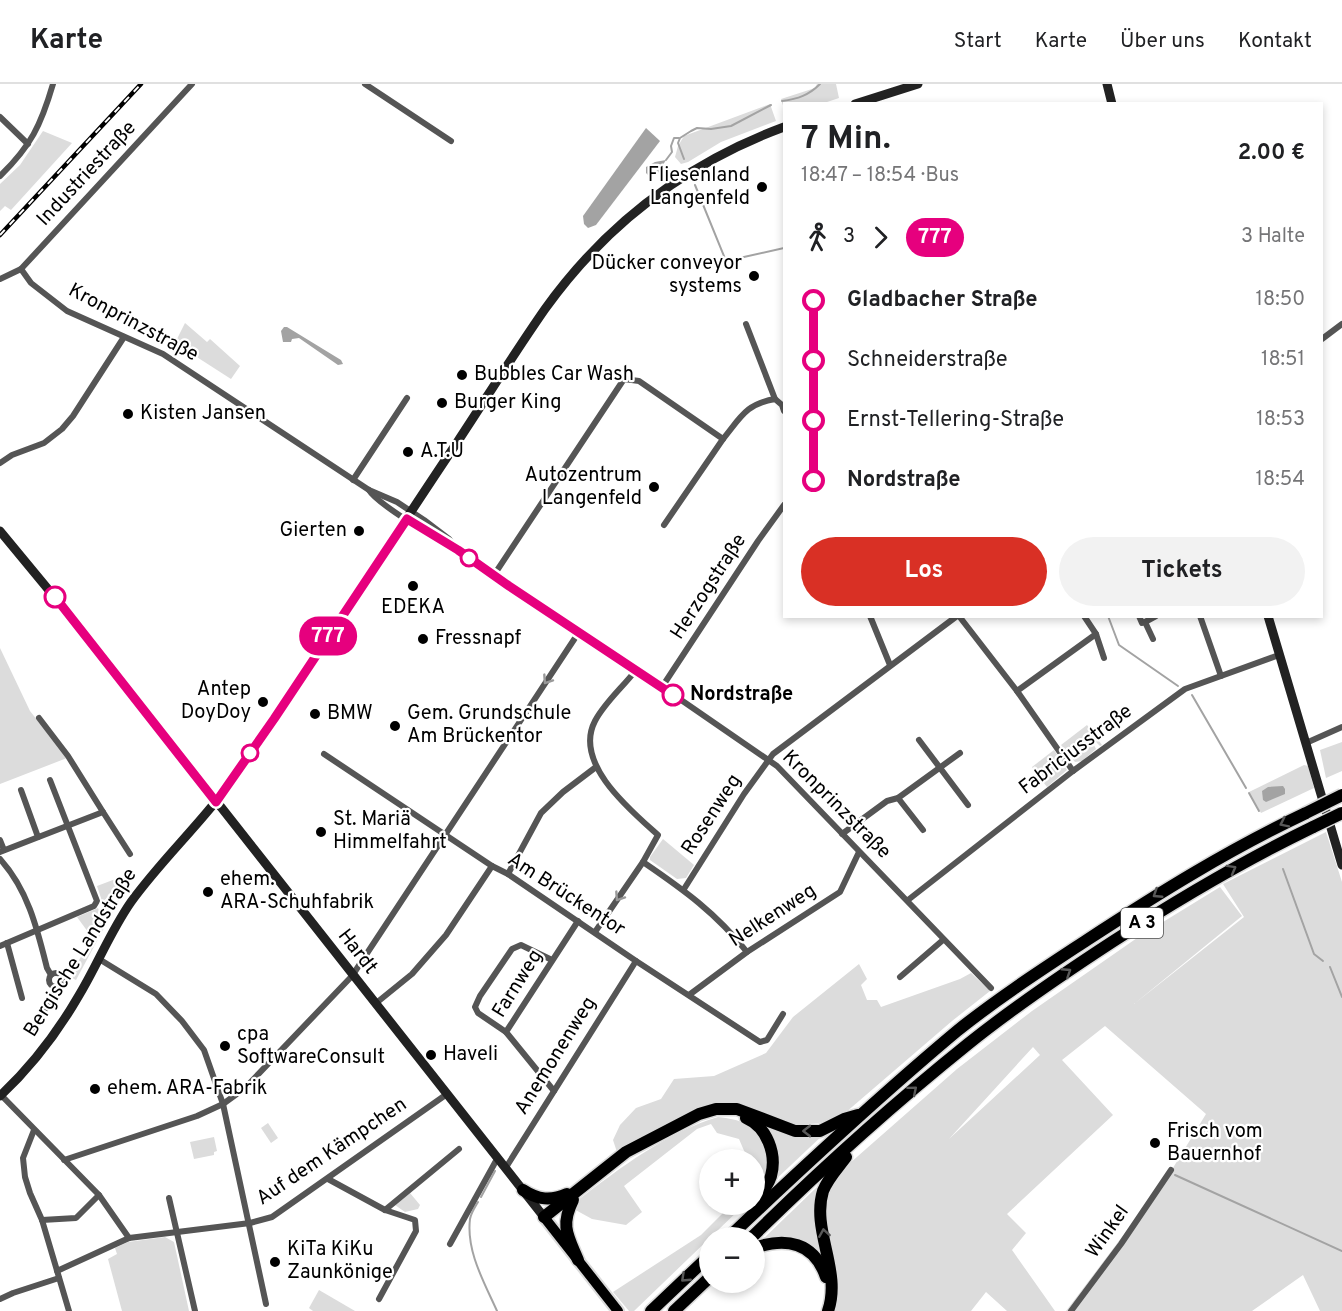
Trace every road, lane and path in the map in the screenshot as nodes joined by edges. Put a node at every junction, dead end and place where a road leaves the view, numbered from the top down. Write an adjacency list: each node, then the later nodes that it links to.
1 (52, 84): 11 (street)
2 (192, 84): 13 (street, Industriestraße)
3 (365, 84): 10 (street)
4 (918, 84): 6 (main road)
5 (1107, 84): 7 (main road)
6 (861, 102)
7 (1112, 102)
8 (0, 117): 11 (street)
9 (783, 128): 26 (main road, Bergische Landstraße)
10 (451, 141)
11 (28, 144): 12 (street)
12 (0, 176)
13 (21, 269): 14 (street, Industriestraße); 17 (street, Kronprinzstraße)
14 (0, 279)
15 (746, 324): 20 (street)
16 (1342, 325): 18 (street)
17 (124, 337): 23 (street); 24 (street, Kronprinzstraße)
18 (1323, 338)
19 (407, 398): 24 (street)
20 (775, 399): 21 (street); 22 (street)
21 (783, 408)
22 (723, 439): 27 (street); 29 (street)
23 (0, 463)
24 (353, 480): 26 (street, Kronprinzstraße)
25 (783, 506): 47 (street, Herzogstraße)
26 (409, 515): 29 (street, Kronprinzstraße); 63 (main road, Bergische Landstraße)
27 (663, 525)
28 (2, 537): 63 (main road, Hardt)
29 (494, 575): 39 (street, Kronprinzstraße)
30 (871, 618): 44 (street)
31 (955, 618): 44 (street, Rosenweg)
32 (960, 618): 48 (street)
33 (1085, 618): 40 (street)
34 (1140, 618): 38 (street)
35 (1152, 618): 38 (street)
36 (1201, 618): 46 (street)
37 (1269, 618): 42 (main road)
38 (1145, 622): 41 (street)
39 (579, 632): 45 (street, Kronprinzstraße); 69 (street, one-way to 69)
40 (1096, 634): 43 (street); 48 (street)
41 (1153, 639)
42 (1279, 655): 46 (street, Fabriciusstraße); 52 (main road)
43 (1104, 658)
44 (890, 665): 55 (street, Rosenweg)
45 (636, 670): 47 (street, Kronprinzstraße); 56 (street)
46 (1221, 676): 58 (street, Fabriciusstraße)
47 (662, 687): 55 (street, Kronprinzstraße)
48 (1017, 692): 58 (street)
49 (39, 718): 65 (street)
50 (1342, 727): 52 (street)
51 (919, 740): 57 (street)
52 (1306, 743): 78 (main road)
53 (960, 753): 57 (street)
54 (324, 754): 69 (street, Am Brückentor)
55 (769, 760): 70 (street, Kronprinzstraße); 81 (street, Rosenweg)
56 (596, 767): 77 (street); 80 (street)
57 (940, 768): 62 (street); 64 (street)
58 (1073, 771): 82 (street, Fabriciusstraße)
59 (50, 780): 67 (street)
60 (21, 790): 71 (street)
61 (1342, 795): 107 (highway, A 3, one-way to 107, bridge)
62 (898, 798): 68 (street); 70 (street)
63 (216, 802): 89 (main road, Bergische Landstraße); 93 (main road, Hardt)
64 (968, 805)
65 (103, 812): 67 (street); 75 (street)
66 (1342, 813): 108 (highway, A 3, one-way to 66, bridge)
67 (68, 826): 71 (street); 84 (street)
68 (923, 830)
69 (445, 833): 79 (street, Am Brückentor); 93 (street)
70 (842, 834): 74 (street, Kronprinzstraße)
71 (38, 837): 73 (street)
72 (0, 840): 73 (street)
73 (2, 851)
74 (859, 852): 82 (street, Kronprinzstraße); 88 (street, Nelkenweg)
75 (130, 854)
76 (0, 859): 84 (street)
77 (643, 862): 81 (street); 85 (street, one-way to 85)
78 (1342, 865)
79 (492, 866): 80 (street, Am Brückentor); 99 (street)
80 (508, 874): 83 (street, Am Brückentor)
81 (684, 889): 88 (street)
82 (908, 900): 86 (street, Kronprinzstraße)
83 (578, 921): 85 (street, Am Brückentor); 90 (street, Farnweg)
84 (37, 931): 87 (street); 92 (street)
85 (595, 932): 91 (street, Am Brückentor)
86 (943, 940): 94 (street); 96 (street, Kronprinzstraße)
87 (3, 945): 98 (street)
88 (747, 952): 97 (street, Nelkenweg)
89 (99, 959): 105 (main road, Bergische Landstraße); 106 (street)
90 (552, 960): 102 (street, Farnweg); 102 (street)
91 (636, 961): 97 (street, Am Brückentor); 103 (street, Anemonenweg)
92 (51, 975): 95 (street); 95 (street)
93 (352, 976): 99 (main road, Hardt); 106 (street)
94 (900, 977)
95 (56, 987): 101 (street)
96 (991, 988)
97 (689, 996): 100 (street, Am Brückentor)
98 (22, 998)
99 (375, 1004): 104 (main road, Hardt)
100 (783, 1014)
101 (33, 1028)
102 (506, 1032): 103 (street, Farnweg)
103 (554, 1090): 113 (street, Anemonenweg)
104 (447, 1094): 111 (main road, Hardt); 115 (street, Auf dem Kämpchen)
105 (0, 1095): 109 (street)
106 (223, 1104): 112 (street); 125 (street)
107 (862, 1114): 117 (highway, one-way to 117); 126 (highway, A 3)
108 (869, 1128): 127 (highway, A 3); 144 (highway, one-way to 108)
109 (34, 1130): 112 (street); 124 (street)
110 (459, 1149): 122 (street)
111 (497, 1159): 113 (main road, Hardt); 130 (street)
112 (64, 1160): 119 (street)
113 (505, 1169): 118 (main road, Hardt)
114 (1171, 1170): 145 (street, Winkel)
115 (327, 1179): 122 (street); 125 (street, Auf dem Kämpchen)
116 (765, 1187): 121 (highway)
117 (579, 1188): 118 (highway); 123 (highway)
118 (523, 1190): 123 (main road, Hardt)
119 (99, 1195): 124 (street); 129 (street)
120 (169, 1198): 128 (street)
121 (573, 1200): 123 (highway); 132 (highway)
122 (385, 1210): 137 (street)
123 (546, 1219): 132 (main road, Hardt)
124 (42, 1220): 134 (street)
125 (250, 1223): 128 (street, Auf dem Kämpchen); 138 (street)
126 (739, 1227)
127 (763, 1227)
128 (178, 1233): 129 (street, Auf dem Kämpchen); 140 (street)
129 (129, 1238): 134 (street, Auf dem Kämpchen)
130 (450, 1244)
131 (765, 1245): 144 (highway)
132 (578, 1260): 141 (main road, Hardt)
133 (699, 1265): 142 (highway, one-way to 142)
134 (58, 1274): 136 (street, Auf dem Kämpchen); 139 (street)
135 (699, 1287): 143 (highway)
136 (0, 1299)
137 (379, 1299)
138 (266, 1304)
139 (69, 1311)
140 (195, 1311)
141 (618, 1311)
142 (651, 1311)
143 (674, 1311)
144 (826, 1311)
145 (1071, 1311)

